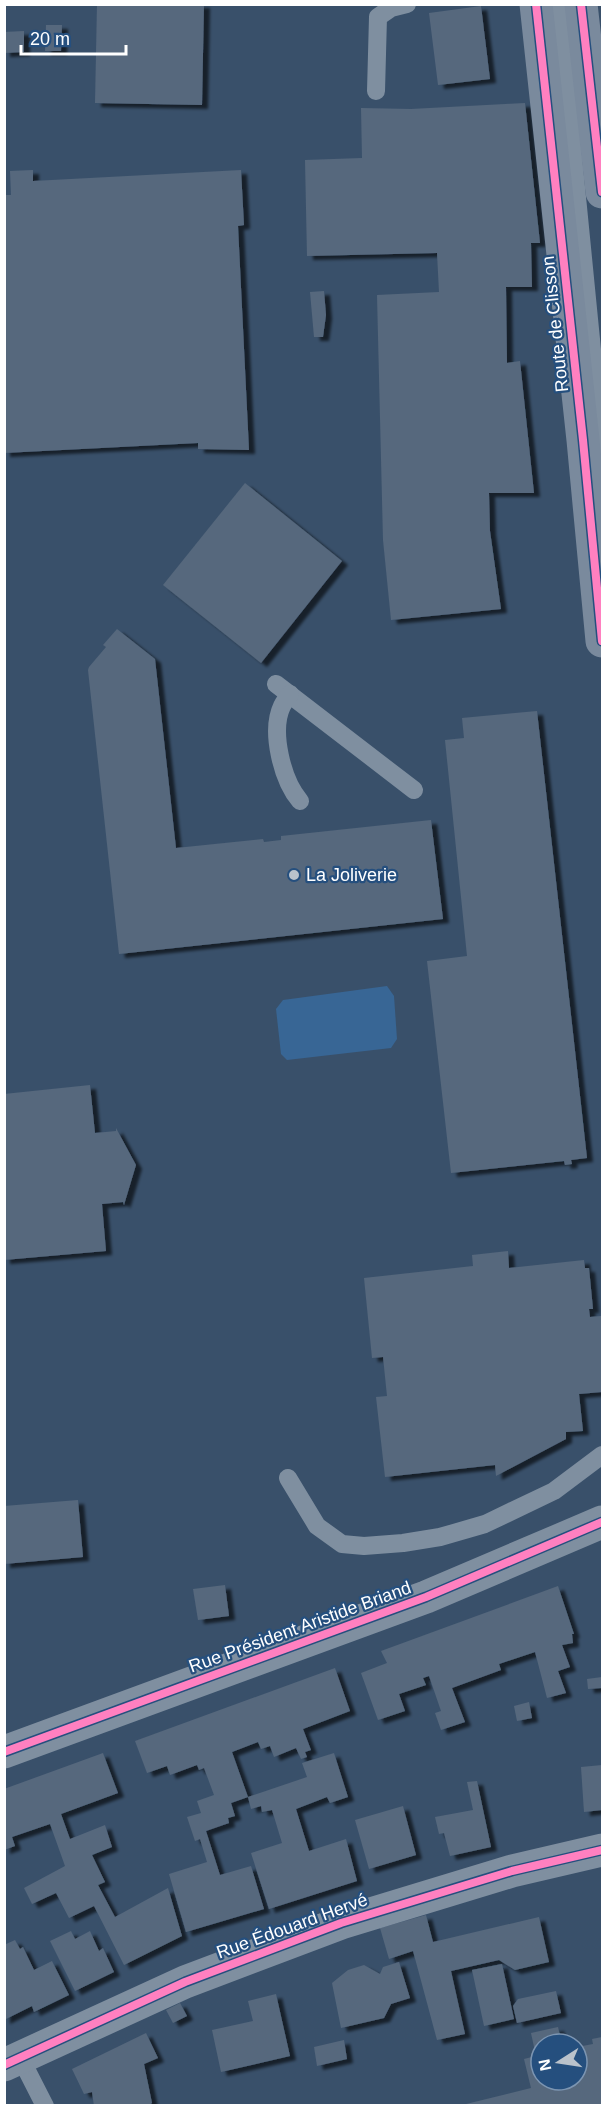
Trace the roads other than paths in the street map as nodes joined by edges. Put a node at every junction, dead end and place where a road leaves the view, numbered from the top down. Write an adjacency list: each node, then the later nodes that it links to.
1 (407, 4): 5 (lane)
2 (536, 4): 8 (main road, Route de Clisson)
3 (558, 4): 7 (lane, Route de Clisson)
4 (581, 4): 6 (main road)
5 (376, 92)
6 (603, 192)
7 (603, 452)
8 (603, 641)
9 (414, 790): 10 (lane)
10 (300, 801)
11 (603, 1455): 12 (lane)
12 (288, 1478)
13 (603, 1522): 14 (street, Rue Président Aristide Briand)
14 (4, 1752)
15 (603, 1850): 16 (street, Rue Édouard Hervé)
16 (12, 2061): 17 (lane, Rue Édouard Hervé)
17 (45, 2106)

